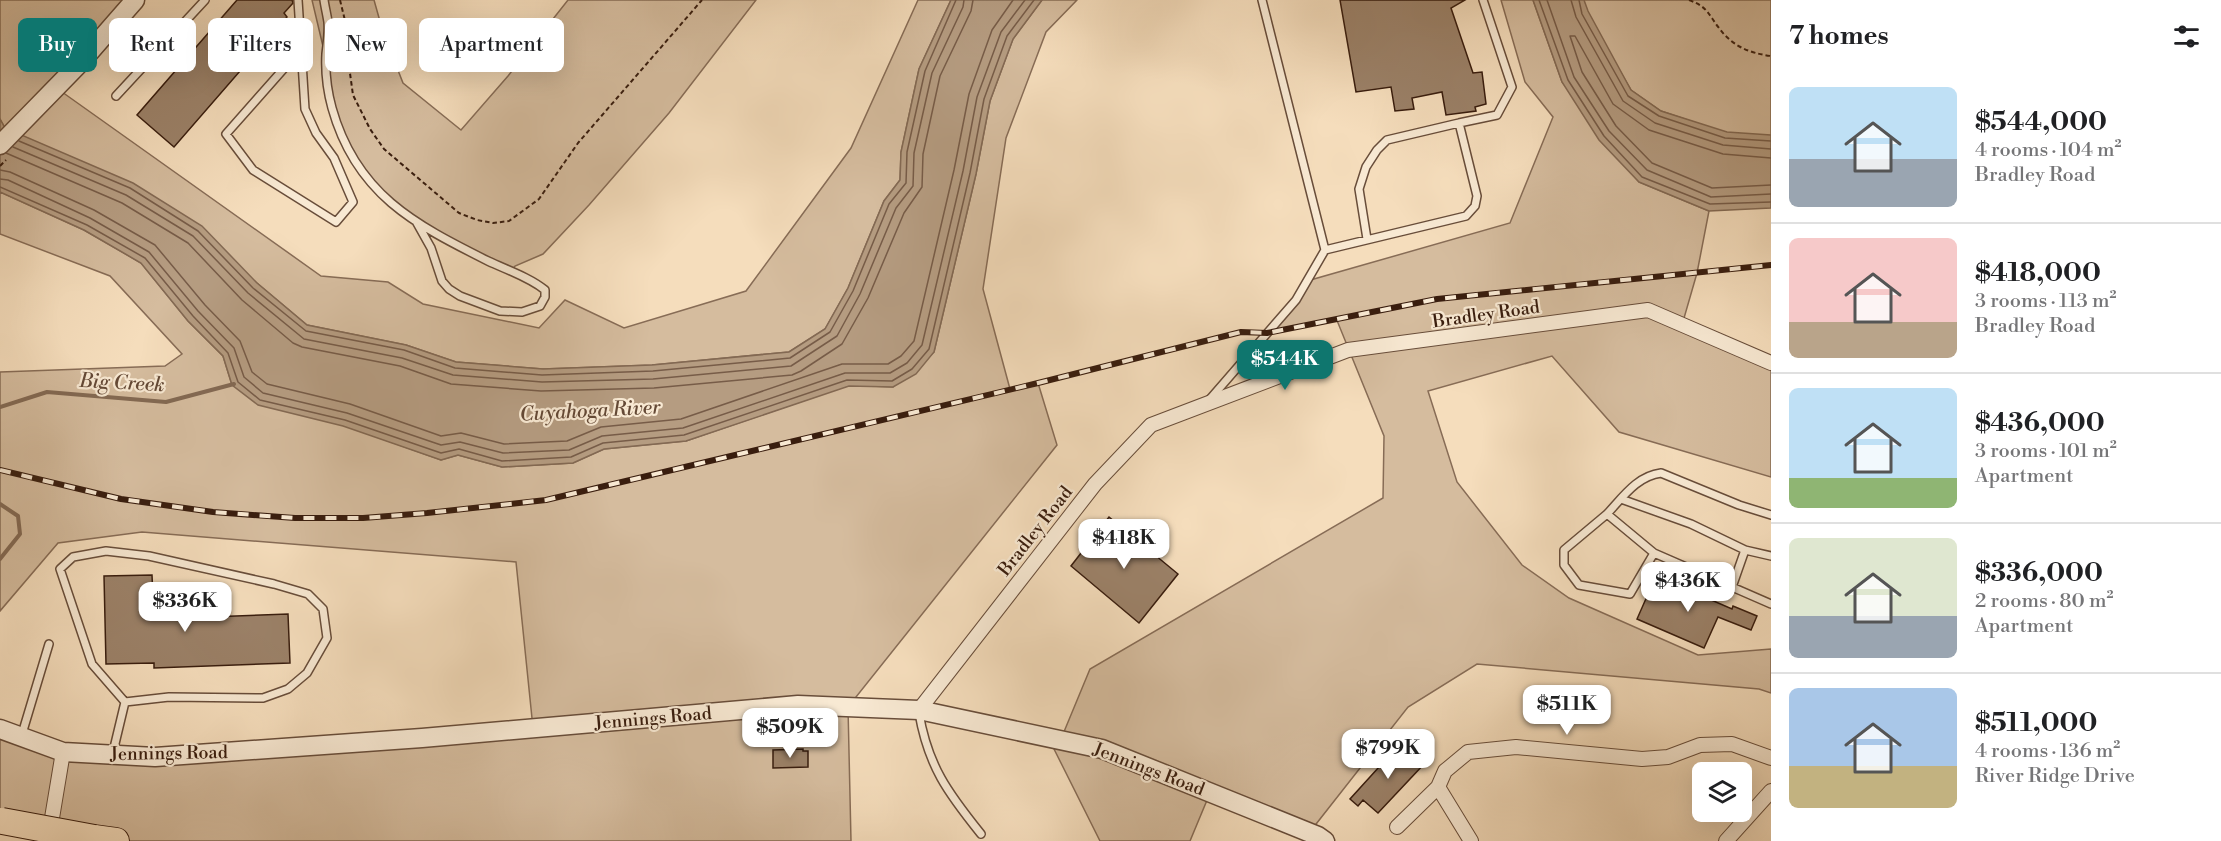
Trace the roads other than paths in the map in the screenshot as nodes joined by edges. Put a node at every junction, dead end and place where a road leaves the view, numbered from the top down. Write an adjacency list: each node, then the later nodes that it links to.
1 (135, 0): 11 (street)
2 (205, 0): 9 (lane)
3 (298, 0): 7 (lane)
4 (324, 0): 12 (lane)
5 (1262, 0): 14 (lane)
6 (1483, 0): 10 (lane)
7 (300, 18)
8 (303, 47): 8 (lane)
9 (117, 96)
10 (1459, 123): 13 (lane); 13 (lane)
11 (0, 145)
12 (417, 223): 12 (lane)
13 (1367, 239): 14 (lane)
14 (1325, 250): 16 (lane, Bradley Road)
15 (1771, 363): 16 (street, Bradley Road)
16 (1204, 405): 27 (street, Bradley Road)
17 (1621, 499): 18 (lane); 19 (lane); 20 (lane)
18 (1607, 514): 21 (lane); 21 (lane)
19 (1771, 515)
20 (1745, 550): 22 (lane); 23 (lane)
21 (1654, 553): 23 (lane)
22 (1771, 556)
23 (1732, 587): 24 (lane)
24 (1771, 604)
25 (49, 644): 29 (lane)
26 (125, 702): 26 (lane); 31 (lane)
27 (919, 710): 31 (street, Jennings Road); 37 (lane); 40 (street, Jennings Road)
28 (0, 729): 29 (street, Jennings Road)
29 (21, 737): 30 (street, Jennings Road)
30 (63, 752): 31 (street, Jennings Road); 39 (street)
31 (113, 755)
32 (1771, 758): 33 (street)
33 (1438, 788): 36 (street); 41 (street)
34 (1771, 791): 42 (street)
35 (1, 821): 38 (highway, bridge)
36 (1397, 827)
37 (981, 834)
38 (105, 839)
39 (49, 841)
40 (1326, 841)
41 (1471, 841)
42 (1726, 841)

